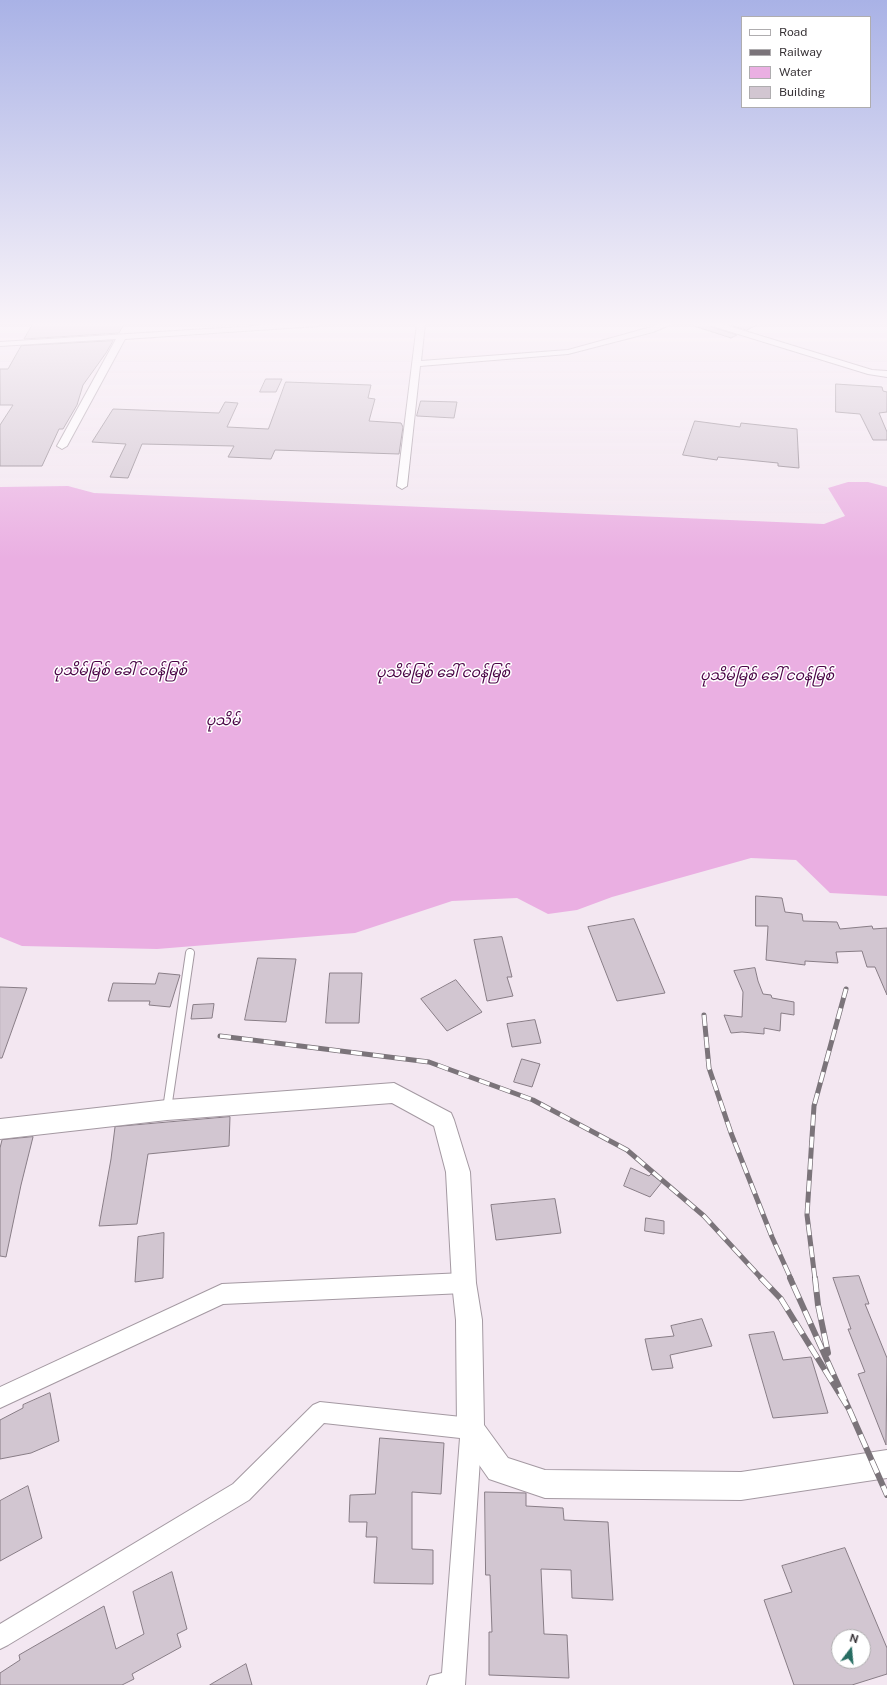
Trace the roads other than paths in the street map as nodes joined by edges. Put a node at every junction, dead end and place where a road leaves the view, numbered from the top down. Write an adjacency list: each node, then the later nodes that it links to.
1 (86, 403): 3 (street)
2 (412, 403): 4 (street)
3 (62, 446)
4 (402, 486)
5 (190, 953): 6 (lane)
6 (167, 1110): 7 (street); 8 (street)
7 (0, 1129)
8 (464, 1283): 9 (street); 10 (street)
9 (0, 1398)
10 (471, 1429): 11 (street); 12 (street); 13 (street)
11 (885, 1470)
12 (0, 1637)
13 (448, 1684)

